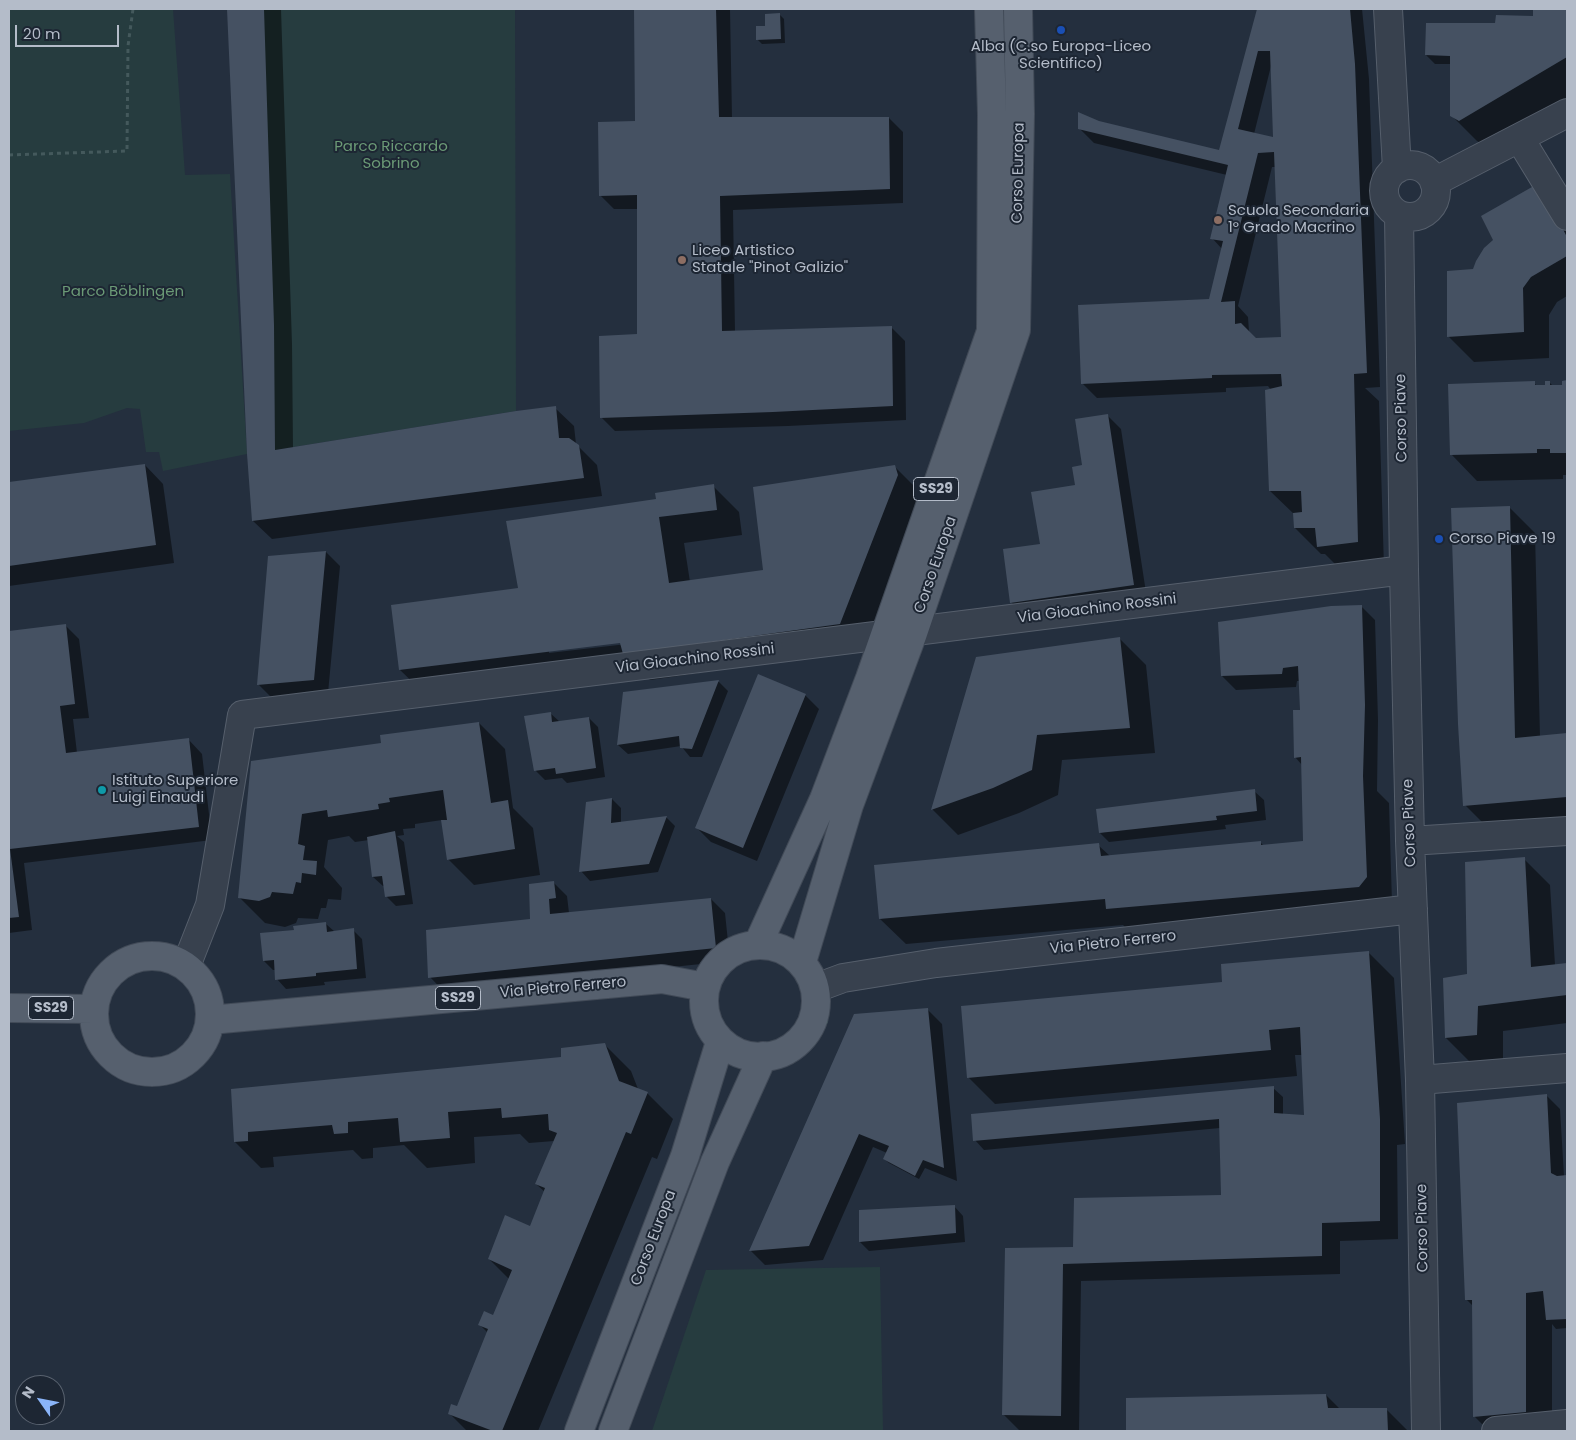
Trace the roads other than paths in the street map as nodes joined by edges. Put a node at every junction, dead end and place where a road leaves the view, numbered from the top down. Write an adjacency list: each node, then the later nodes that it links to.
1 (989, 9): 12 (main road, Corso Europa / SS29)
2 (1018, 9): 11 (main road, Corso Europa)
3 (1388, 9): 6 (street)
4 (1567, 114): 5 (street)
5 (1520, 139): 7 (street); 9 (street)
6 (1397, 169): 7 (street); 8 (street)
7 (1434, 182): 8 (street)
8 (1399, 215): 10 (street, Corso Piave)
9 (1567, 216)
10 (1404, 570): 11 (street, Via Gioachino Rossini); 14 (street, Corso Piave)
11 (913, 633): 12 (street, Via Gioachino Rossini); 17 (main road, Corso Europa)
12 (886, 636): 16 (main road, Corso Europa / SS29); 18 (street, Via Gioachino Rossini)
13 (1567, 831): 14 (street)
14 (1410, 841): 15 (street, Corso Piave)
15 (1413, 914): 20 (street, Via Pietro Ferrero); 27 (street, Corso Piave)
16 (758, 944): 17 (main road); 19 (main road)
17 (802, 962): 20 (main road)
18 (186, 966): 22 (main road, SS29); 23 (main road, SS29)
19 (705, 986): 23 (main road, Via Pietro Ferrero / SS29); 24 (main road)
20 (816, 988): 25 (main road)
21 (9, 1008): 22 (main road, SS29)
22 (93, 1009): 23 (main road, SS29)
23 (210, 1020)
24 (720, 1042): 25 (main road); 29 (main road, Corso Europa)
25 (763, 1056): 30 (main road, Corso Europa)
26 (1567, 1068): 27 (street)
27 (1420, 1080): 31 (street, Corso Piave)
28 (1567, 1424): 32 (street)
29 (579, 1431)
30 (613, 1431)
31 (1426, 1431)
32 (1496, 1431)

